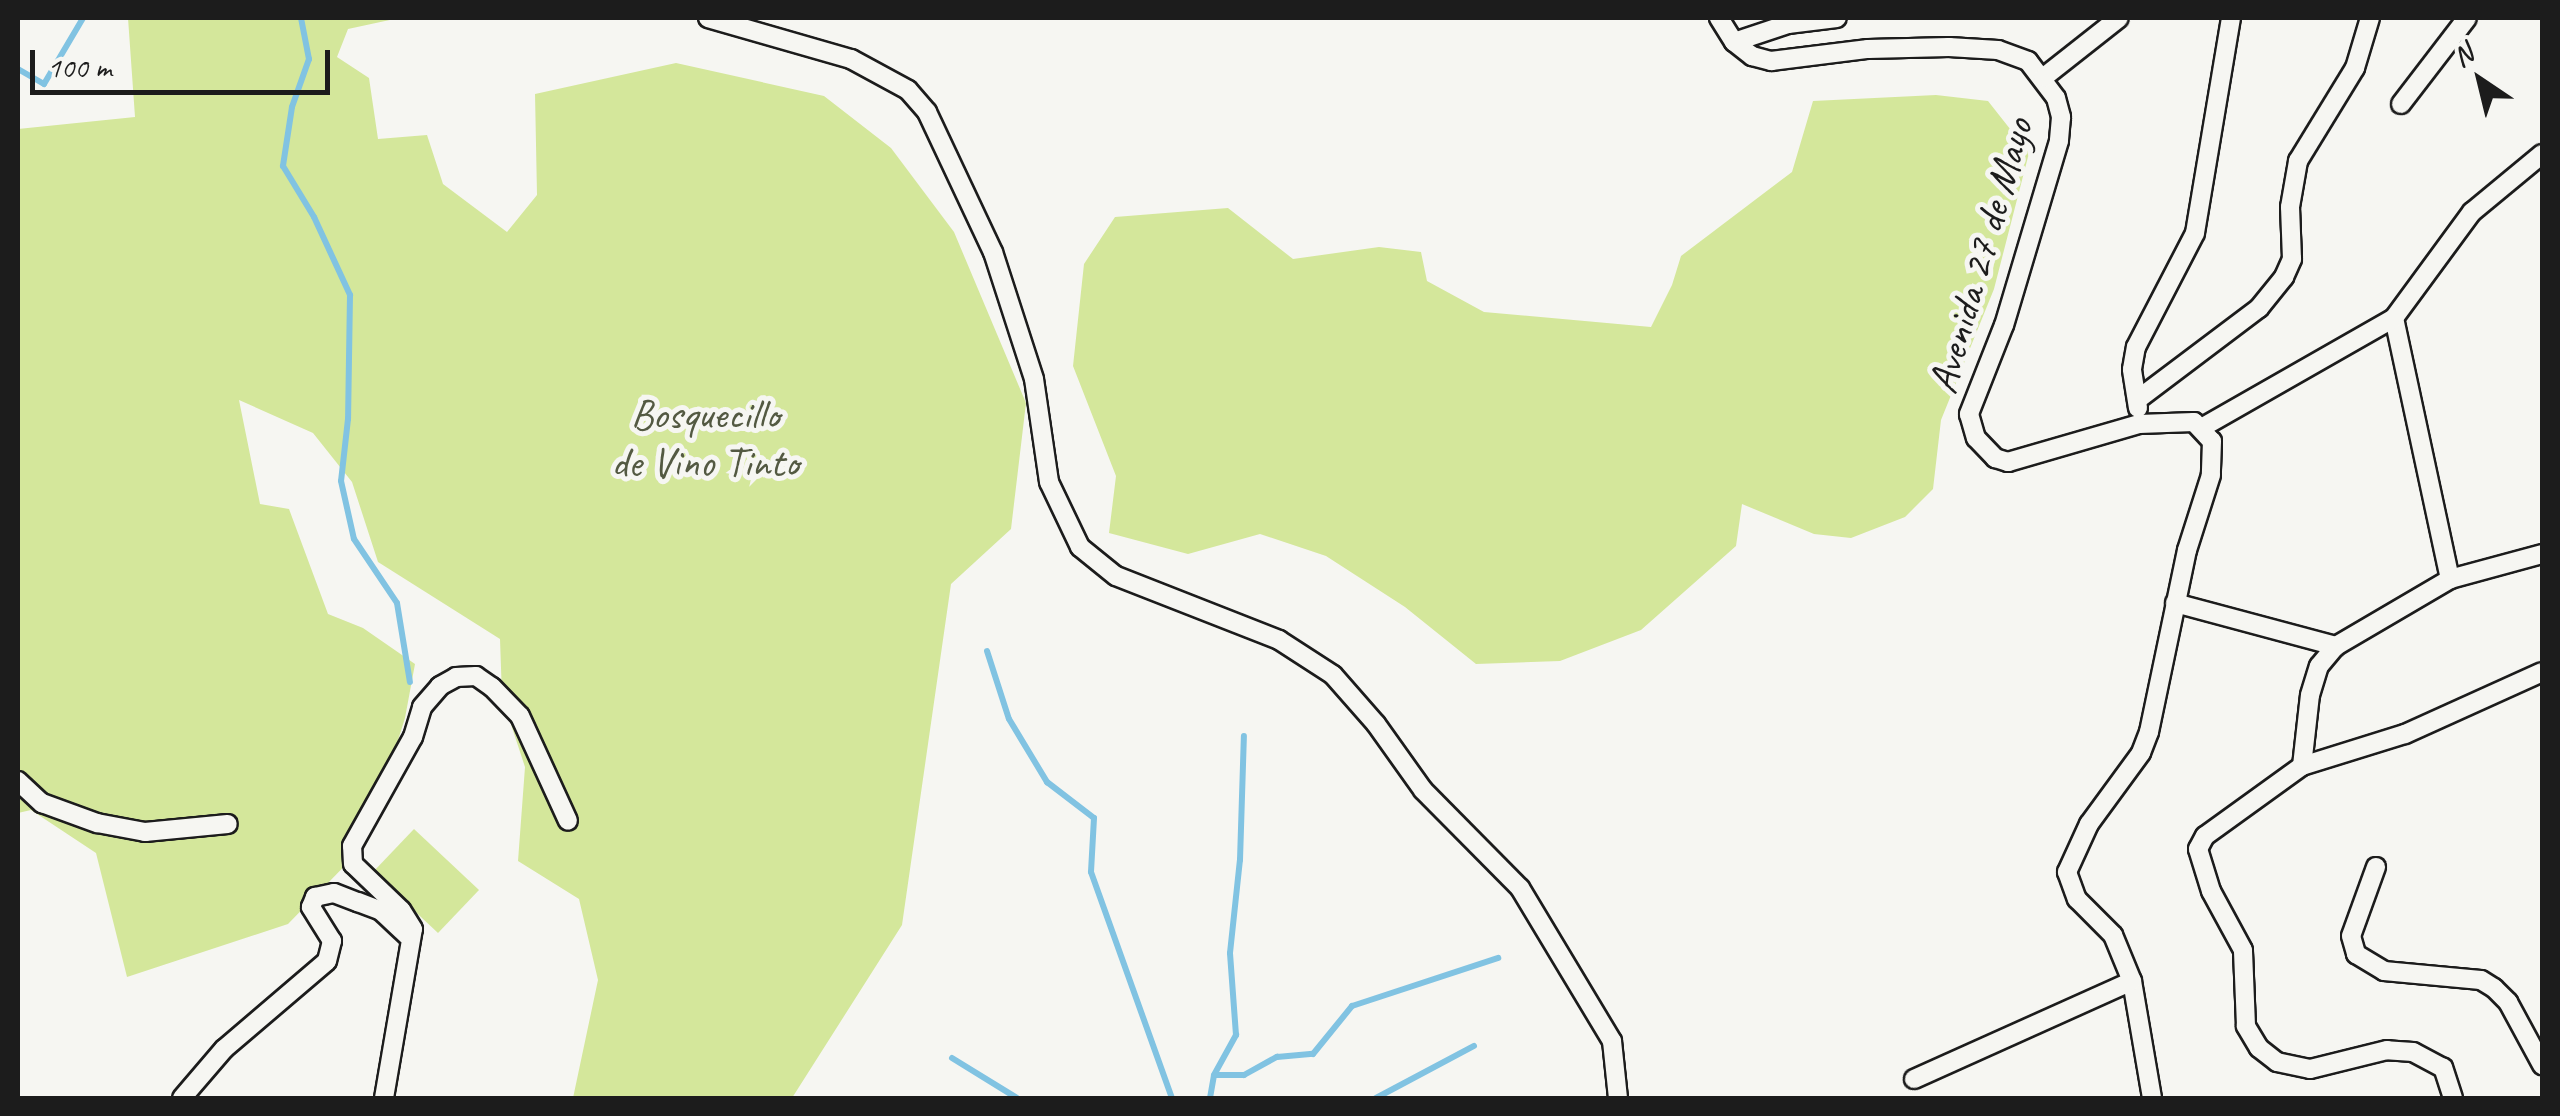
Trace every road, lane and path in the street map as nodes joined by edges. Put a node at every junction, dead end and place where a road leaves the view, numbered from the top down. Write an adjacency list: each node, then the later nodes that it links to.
1 (708, 18): 32 (street)
2 (1719, 18): 8 (street)
3 (1837, 18): 8 (street)
4 (2119, 18): 9 (street)
5 (2231, 18): 13 (street)
6 (2370, 18): 13 (street)
7 (2467, 18): 10 (street)
8 (1734, 42): 9 (street, Avenida 27 de Mayo)
9 (2044, 77): 14 (street, Avenida 27 de Mayo)
10 (2400, 104)
11 (2542, 154): 12 (street)
12 (2394, 318): 15 (street); 17 (street)
13 (2137, 400): 14 (street)
14 (2139, 424): 15 (street, Avenida 27 de Mayo)
15 (2204, 428): 18 (street)
16 (2542, 554): 17 (street)
17 (2450, 579): 19 (street)
18 (2175, 603): 19 (street); 27 (street)
19 (2336, 646): 21 (street)
20 (2542, 672): 21 (street)
21 (2302, 766): 34 (street)
22 (18, 782): 24 (street)
23 (568, 822): 26 (street)
24 (228, 824)
25 (2376, 867): 28 (street)
26 (412, 944): 30 (street); 31 (street)
27 (2132, 981): 29 (street); 33 (street)
28 (2542, 1065)
29 (1914, 1079)
30 (182, 1098)
31 (384, 1098)
32 (1618, 1098)
33 (2152, 1098)
34 (2453, 1098)

